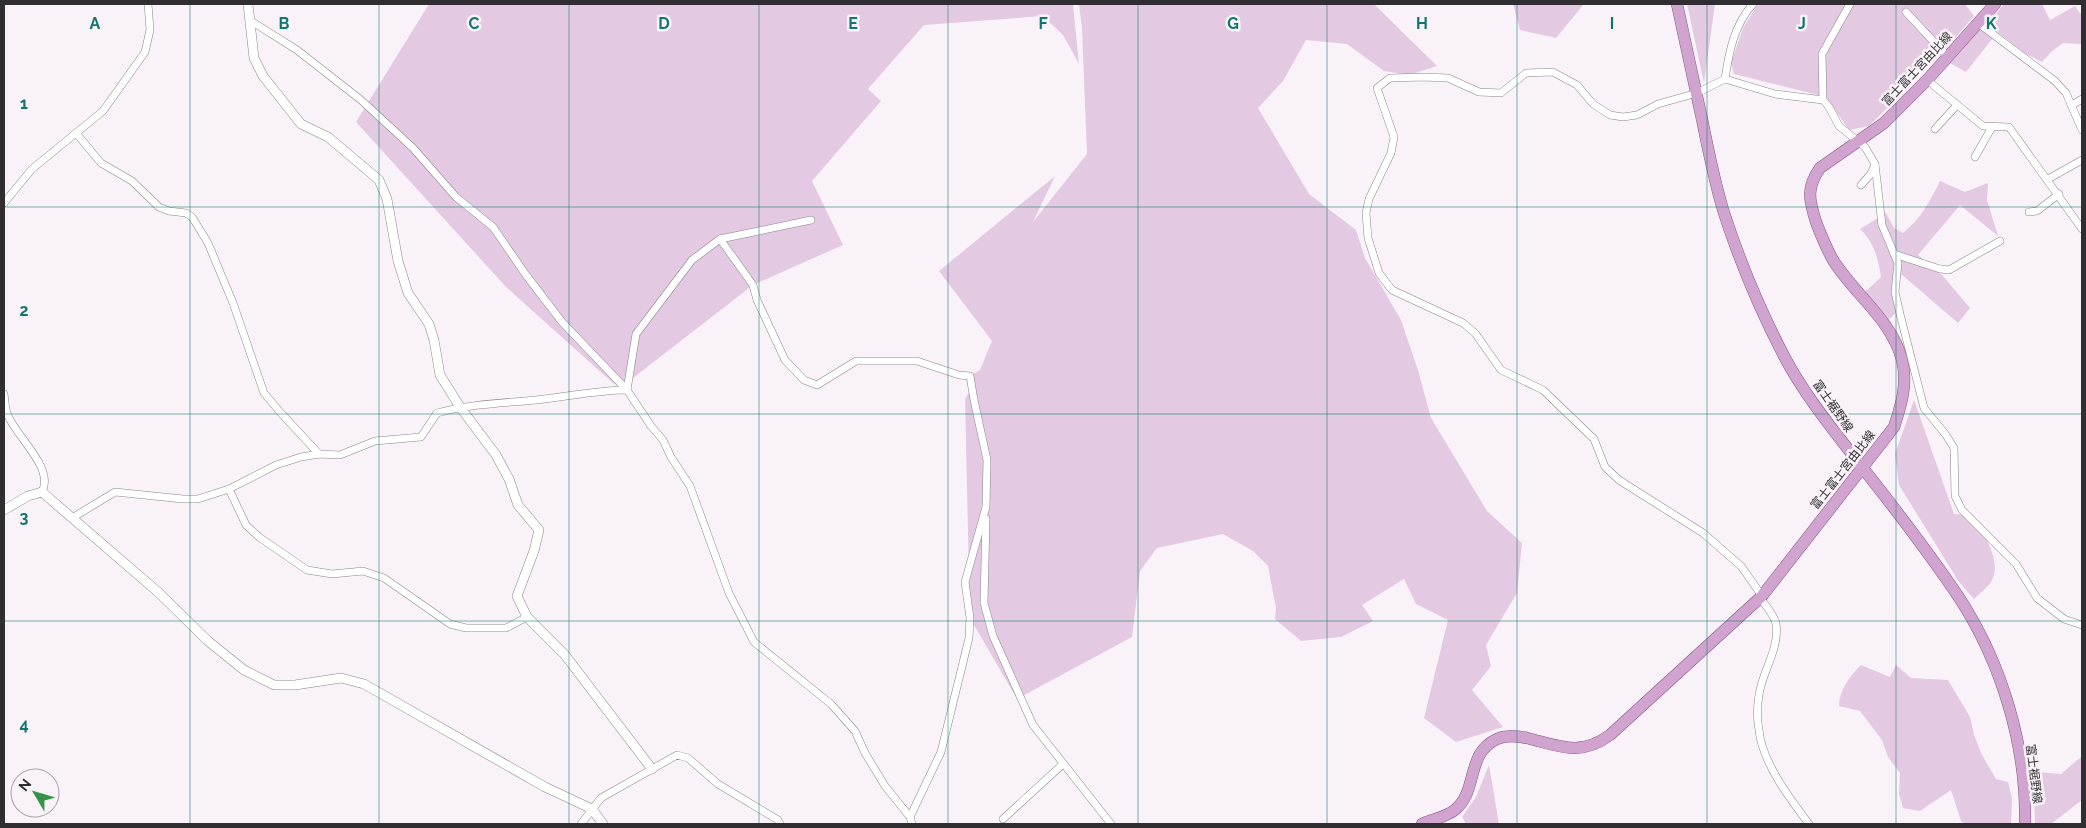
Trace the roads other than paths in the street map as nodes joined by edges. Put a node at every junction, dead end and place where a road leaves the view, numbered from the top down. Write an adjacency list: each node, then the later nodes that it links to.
1 (148, 4): 21 (street)
2 (248, 4): 8 (street)
3 (1677, 4): 13 (main road, 富士裾野線)
4 (1754, 4): 11 (street)
5 (1850, 4): 15 (street)
6 (1995, 4): 9 (main road, 富士富士宮由比線)
7 (1906, 12): 10 (street)
8 (251, 21): 36 (street); 38 (street)
9 (1978, 23): 10 (main road, 富士富士宮由比線); 17 (street)
10 (1948, 57): 12 (main road, 富士富士宮由比線)
11 (1725, 79): 13 (street); 15 (street)
12 (1927, 80): 16 (street); 22 (main road, 富士富士宮由比線)
13 (1696, 93): 40 (main road, 富士裾野線); 46 (street)
14 (2082, 99): 17 (street)
15 (1823, 100): 22 (street)
16 (1957, 105): 18 (street); 19 (street)
17 (2072, 105): 20 (street)
18 (1992, 127): 23 (street); 26 (street)
19 (1935, 129)
20 (2082, 130)
21 (76, 133): 29 (street); 39 (street)
22 (1858, 142): 25 (street); 40 (main road, 富士富士宮由比線)
23 (1975, 157)
24 (2082, 160): 26 (street)
25 (1875, 164): 27 (street); 35 (street)
26 (2048, 179): 28 (street)
27 (1861, 185)
28 (2059, 194): 30 (street); 32 (street)
29 (4, 203)
30 (2030, 212)
31 (811, 220): 33 (street)
32 (2082, 229)
33 (720, 238): 36 (street); 43 (street)
34 (2000, 241): 35 (street)
35 (1894, 254): 48 (street)
36 (627, 390): 38 (street); 53 (street)
37 (4, 394): 42 (street)
38 (460, 407): 39 (street); 47 (street)
39 (319, 454): 41 (street)
40 (1862, 467): 46 (main road, 富士富士宮由比線); 60 (main road, 富士裾野線)
41 (229, 489): 45 (street); 47 (street)
42 (42, 492): 44 (street); 45 (street)
43 (986, 507): 49 (street); 53 (street)
44 (4, 510)
45 (72, 518): 51 (street)
46 (1761, 597): 58 (main road, 富士富士宮由比線); 59 (street)
47 (527, 617): 50 (street)
48 (2082, 625)
49 (1063, 764): 52 (street); 57 (street)
50 (652, 769): 51 (street); 56 (street)
51 (592, 809): 54 (street); 55 (street)
52 (1003, 819)
53 (911, 821)
54 (581, 824)
55 (603, 824)
56 (780, 824)
57 (1111, 824)
58 (1422, 824)
59 (1809, 824)
60 (2025, 824)

